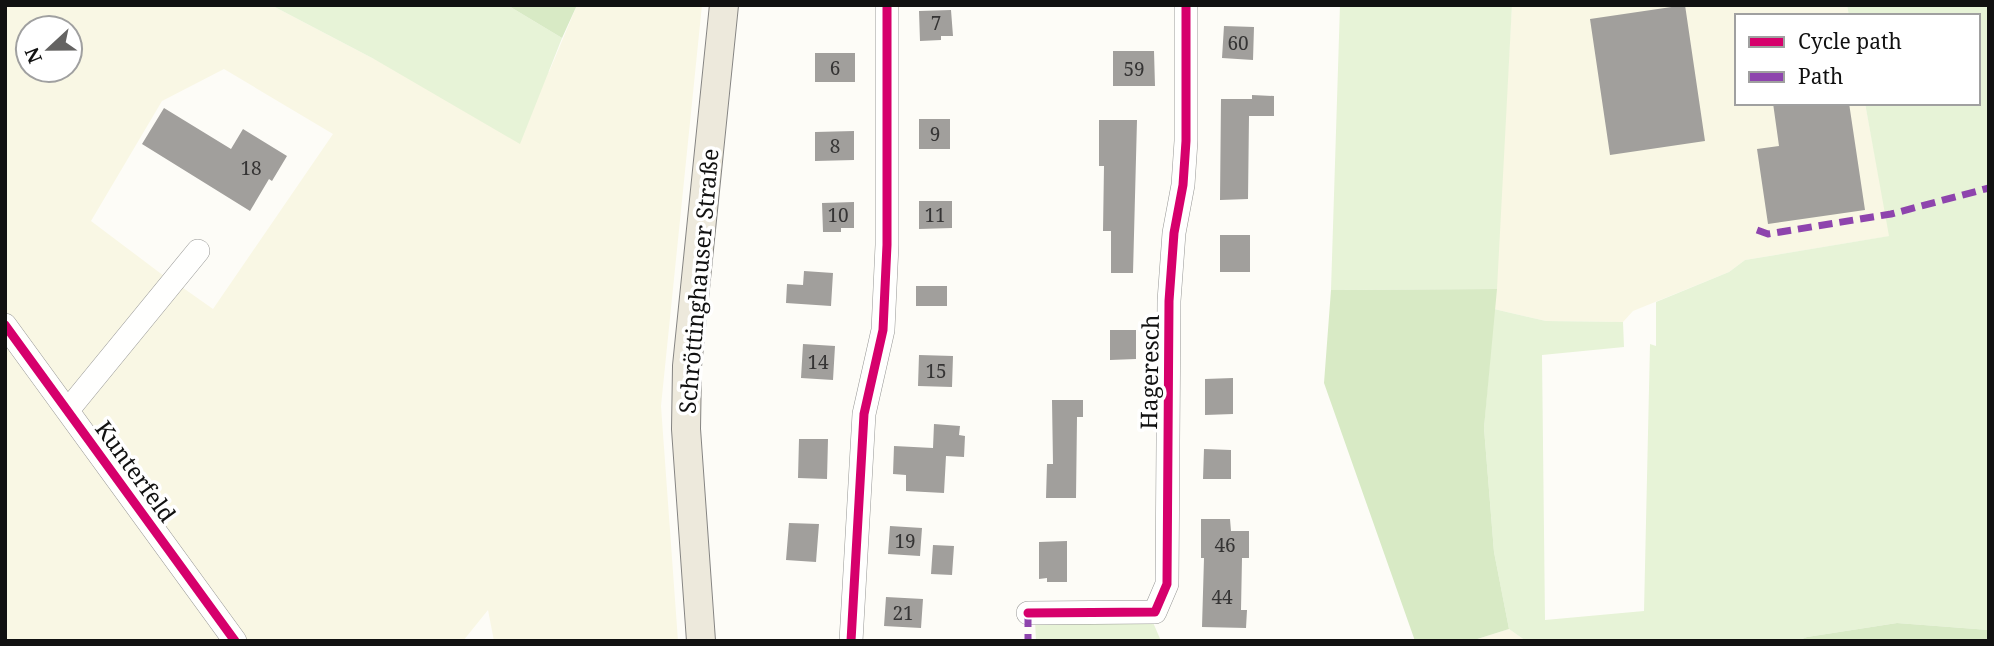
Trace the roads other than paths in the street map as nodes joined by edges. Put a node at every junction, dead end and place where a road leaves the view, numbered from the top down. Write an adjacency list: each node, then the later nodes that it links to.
1 (724, 5): 9 (main road, Schröttinghauser Straße)
2 (887, 5): 10 (street)
3 (1186, 5): 7 (street, Hageresch)
4 (198, 251): 6 (street)
5 (5, 325): 6 (street, Kunterfeld)
6 (68, 410): 8 (street, Kunterfeld)
7 (1028, 613)
8 (234, 641)
9 (701, 641)
10 (851, 641)

